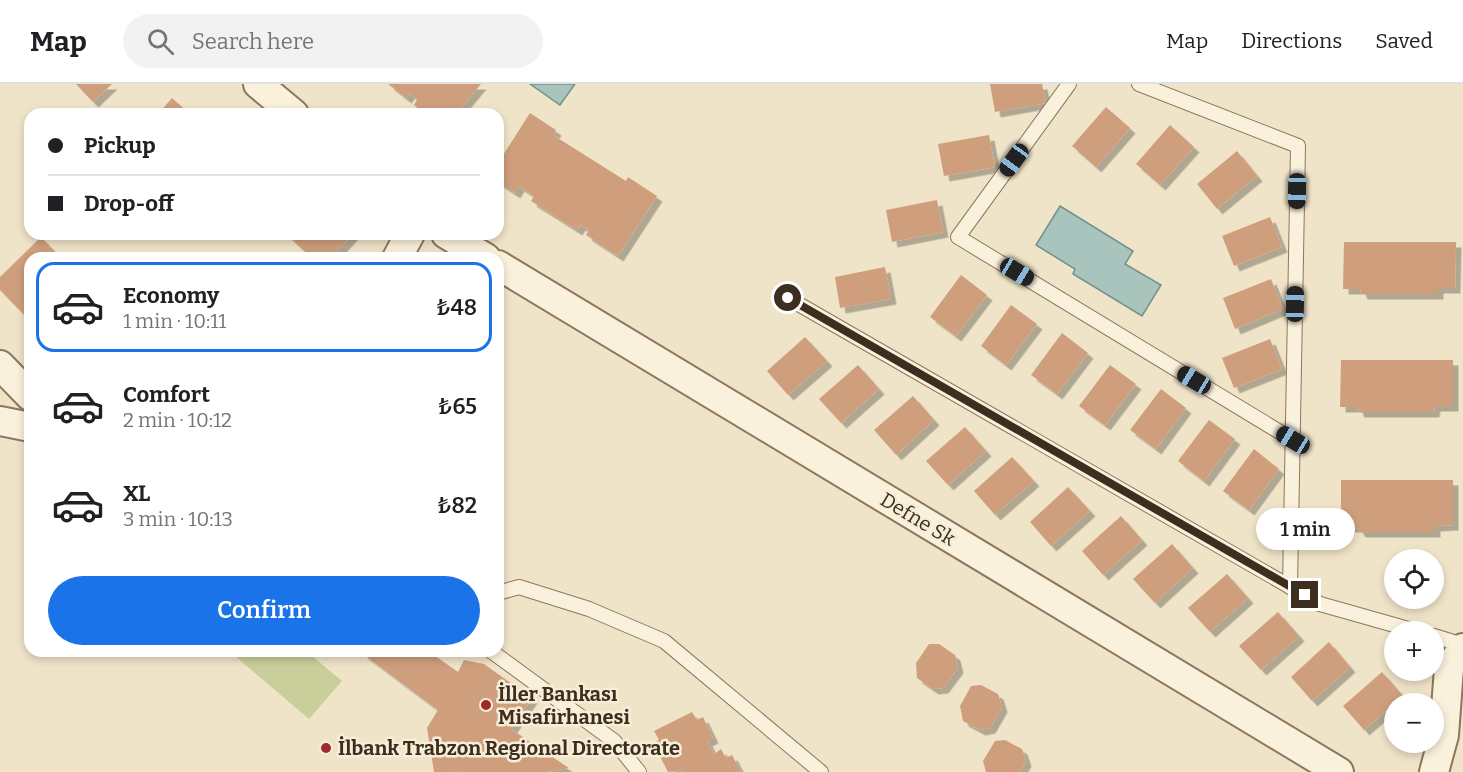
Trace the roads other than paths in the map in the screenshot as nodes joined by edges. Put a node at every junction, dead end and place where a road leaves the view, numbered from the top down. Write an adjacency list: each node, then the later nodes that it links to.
1 (258, 84): 4 (street)
2 (1069, 84): 13 (lane)
3 (1138, 84): 13 (lane)
4 (287, 108)
5 (456, 240): 6 (street)
6 (476, 252)
7 (504, 270): 22 (street, Defne Sk)
8 (788, 298): 14 (lane)
9 (0, 365): 10 (street)
10 (24, 390)
11 (0, 421): 12 (street)
12 (24, 426)
13 (1293, 440): 14 (lane)
14 (1290, 587): 16 (lane)
15 (504, 591): 21 (lane)
16 (1384, 622)
17 (1444, 639): 18 (lane)
18 (1463, 646): 23 (street)
19 (499, 657): 20 (lane)
20 (639, 772)
21 (821, 772)
22 (1339, 772)
23 (1434, 772)

